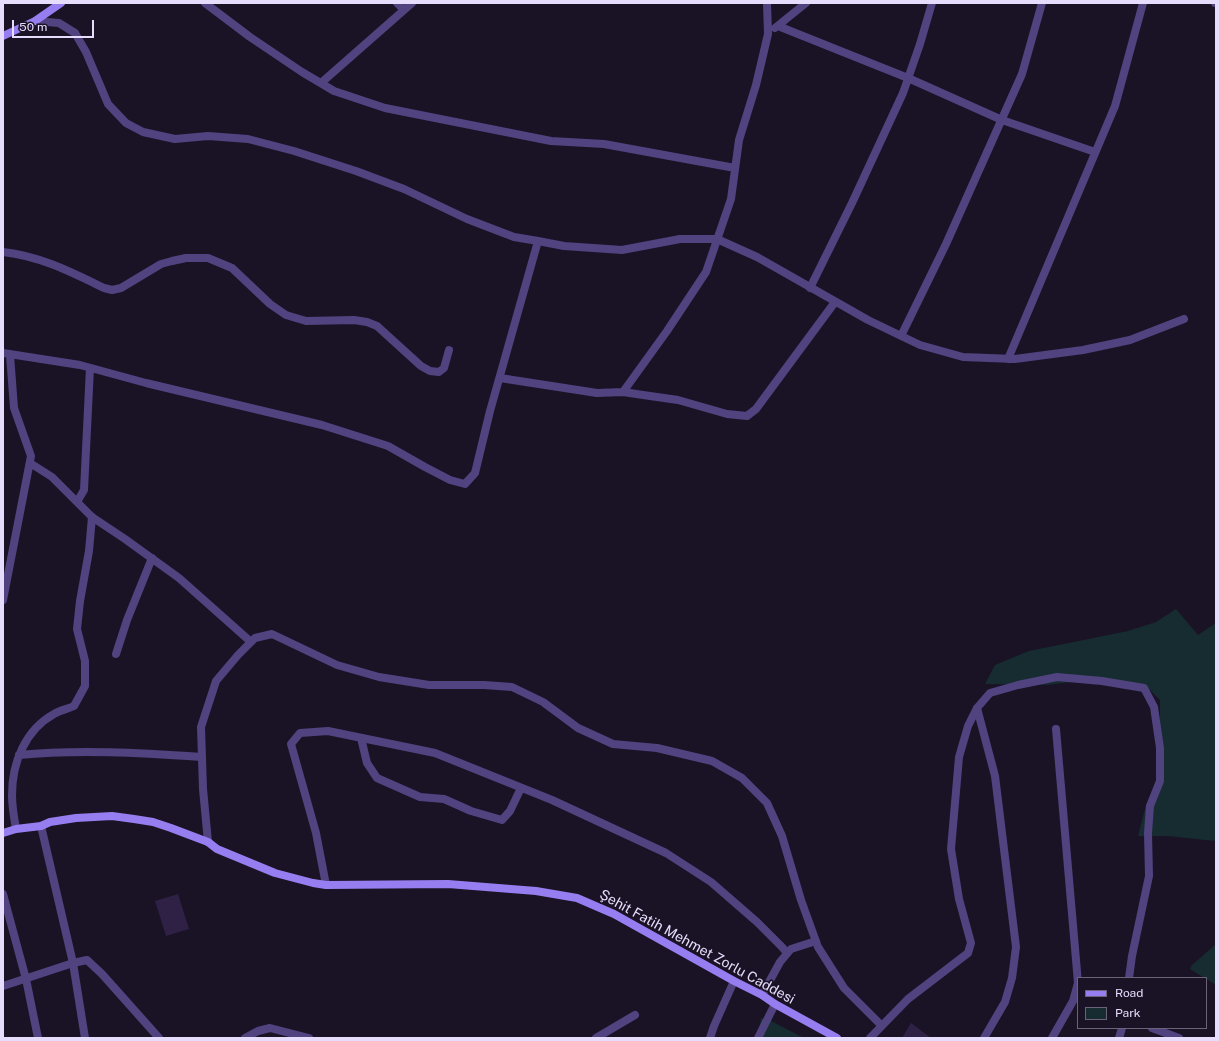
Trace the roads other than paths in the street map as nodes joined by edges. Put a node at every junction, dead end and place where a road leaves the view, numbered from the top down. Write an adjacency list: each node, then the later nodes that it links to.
1 (60, 3): 11 (main road)
2 (205, 3): 16 (street)
3 (397, 3): 10 (street)
4 (412, 3): 10 (street)
5 (766, 3): 13 (street)
6 (806, 3): 12 (street)
7 (932, 3): 15 (street)
8 (1042, 3): 17 (street)
9 (1142, 3): 18 (street)
10 (404, 10): 16 (street)
11 (35, 21): 14 (main road); 21 (street)
12 (778, 26): 13 (street); 15 (street)
13 (768, 34): 19 (street)
14 (3, 36)
15 (908, 78): 17 (street); 23 (street)
16 (322, 83): 19 (street)
17 (1002, 120): 18 (street); 26 (street)
18 (1095, 152): 29 (street)
19 (735, 168): 20 (street)
20 (716, 239): 21 (street); 23 (street); 32 (street)
21 (538, 241): 31 (street)
22 (3, 252): 27 (street)
23 (810, 288): 24 (street)
24 (835, 302): 26 (street); 32 (street)
25 (1184, 319): 29 (street)
26 (901, 336): 29 (street)
27 (449, 350)
28 (7, 354): 30 (street); 33 (street)
29 (1008, 359)
30 (90, 368): 31 (street); 34 (street)
31 (500, 378): 32 (street)
32 (623, 392)
33 (30, 463): 34 (street); 37 (street)
34 (77, 502): 35 (street)
35 (92, 517): 36 (street); 43 (street)
36 (152, 558): 38 (street); 39 (street)
37 (3, 600)
38 (252, 642): 44 (street); 52 (street)
39 (116, 654)
40 (977, 708): 56 (street); 64 (street); 76 (street)
41 (1056, 729): 55 (street)
42 (361, 738): 45 (street); 45 (street); 50 (street)
43 (19, 755): 44 (street); 47 (street)
44 (202, 757): 49 (street)
45 (521, 788): 53 (street)
46 (41, 826): 47 (main road, Şehit Fatih Mehmet Zorlu Caddesi); 49 (main road, Şehit Fatih Mehmet Zorlu Caddesi); 54 (street)
47 (16, 829): 48 (main road, Şehit Fatih Mehmet Zorlu Caddesi)
48 (3, 833)
49 (208, 842): 50 (main road, Şehit Fatih Mehmet Zorlu Caddesi)
50 (326, 885): 58 (main road, Şehit Fatih Mehmet Zorlu Caddesi)
51 (3, 894): 57 (street)
52 (816, 941): 53 (street); 64 (street)
53 (788, 953): 61 (street)
54 (73, 963): 57 (street); 67 (street); 68 (street)
55 (1078, 977)
56 (1129, 977)
57 (26, 979): 59 (street); 66 (street)
58 (734, 981): 61 (main road, Şehit Fatih Mehmet Zorlu Caddesi); 72 (street)
59 (3, 986)
60 (1077, 986): 77 (street)
61 (762, 995): 62 (main road, Şehit Fatih Mehmet Zorlu Caddesi)
62 (775, 1004): 73 (street); 74 (main road, Şehit Fatih Mehmet Zorlu Caddesi)
63 (634, 1015): 71 (street)
64 (881, 1025): 75 (street)
65 (1155, 1029): 78 (street)
66 (38, 1038)
67 (85, 1038)
68 (159, 1038)
69 (245, 1038): 70 (street)
70 (309, 1038)
71 (596, 1038)
72 (710, 1038)
73 (758, 1038)
74 (836, 1038)
75 (870, 1038)
76 (984, 1038)
77 (1052, 1038)
78 (1179, 1038)

